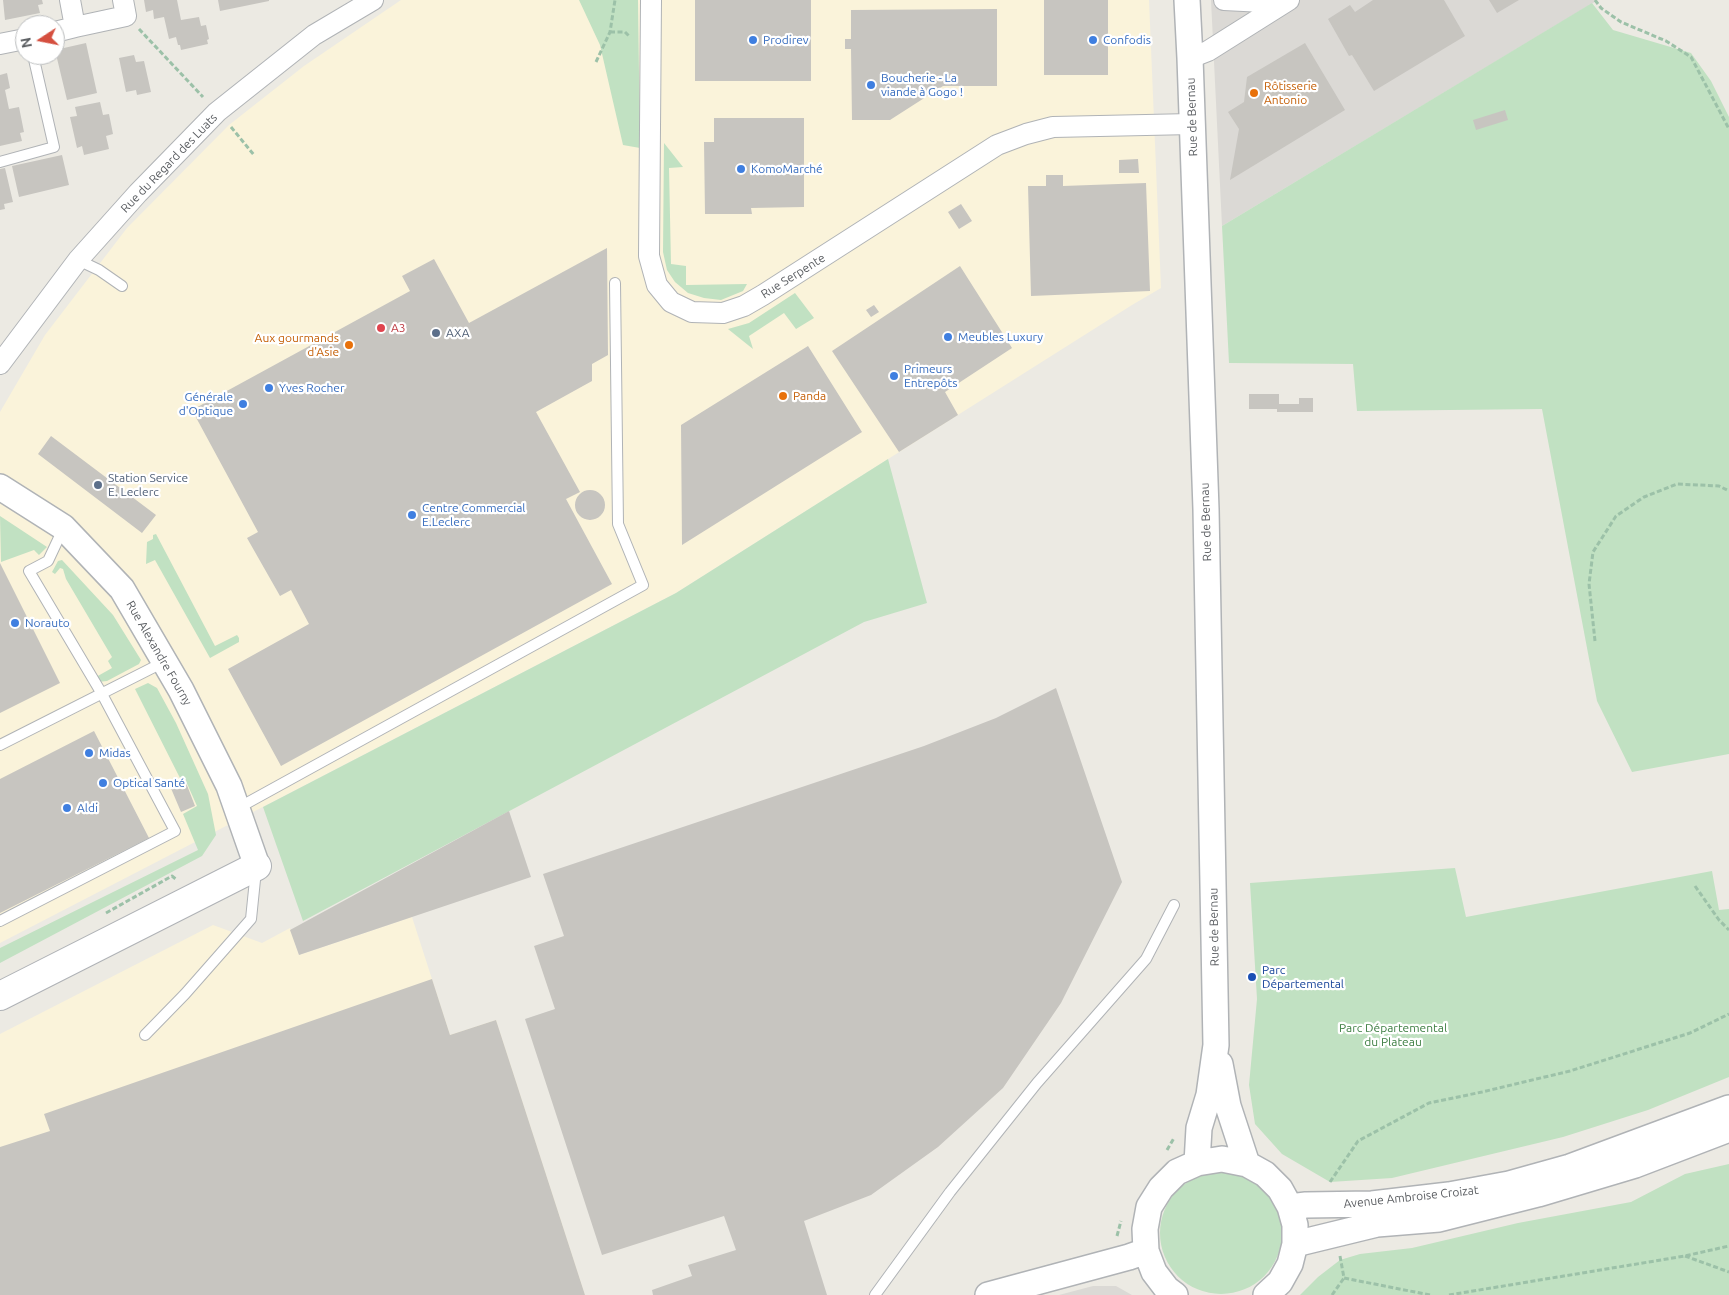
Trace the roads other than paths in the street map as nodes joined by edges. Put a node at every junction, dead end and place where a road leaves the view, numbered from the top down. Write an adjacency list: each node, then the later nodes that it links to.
1 (70, 0): 8 (street)
2 (373, 0): 16 (street, Rue du Regard des Luats)
3 (651, 0): 14 (street, Rue Serpente)
4 (1187, 0): 12 (street, Rue de Bernau)
5 (1224, 0): 6 (street)
6 (1287, 2): 12 (street)
7 (125, 8): 8 (street)
8 (75, 27): 9 (street)
9 (65, 30)
10 (15, 41): 11 (street)
11 (0, 44)
12 (1190, 58): 14 (street, Rue de Bernau)
13 (35, 65): 15 (lane)
14 (1192, 124): 31 (street, Rue de Bernau)
15 (0, 162)
16 (78, 260): 18 (lane); 19 (street, Rue du Regard des Luats)
17 (615, 282): 25 (lane)
18 (122, 286)
19 (0, 364)
20 (0, 488): 21 (street, Rue Alexandre Fourny)
21 (64, 527): 22 (street, Rue Alexandre Fourny); 23 (lane)
22 (166, 661): 23 (lane); 25 (street, Rue Alexandre Fourny)
23 (102, 694): 24 (lane); 28 (lane)
24 (0, 745)
25 (237, 808): 26 (street, Rue Alexandre Fourny)
26 (257, 866): 29 (main road); 30 (lane)
27 (1174, 906): 39 (lane)
28 (0, 921)
29 (0, 996)
30 (145, 1035)
31 (1216, 1045): 34 (street, Rue de Bernau); 35 (street, Rue de Bernau)
32 (1729, 1108): 36 (street, Avenue Ambroise Croizat)
33 (1729, 1129): 37 (street, Avenue Ambroise Croizat)
34 (1197, 1162): 35 (street); 38 (street)
35 (1247, 1164): 36 (street)
36 (1290, 1207): 37 (street)
37 (1295, 1244): 42 (street)
38 (1146, 1251): 40 (street); 41 (street)
39 (875, 1295)
40 (988, 1295)
41 (1175, 1295)
42 (1266, 1295)

